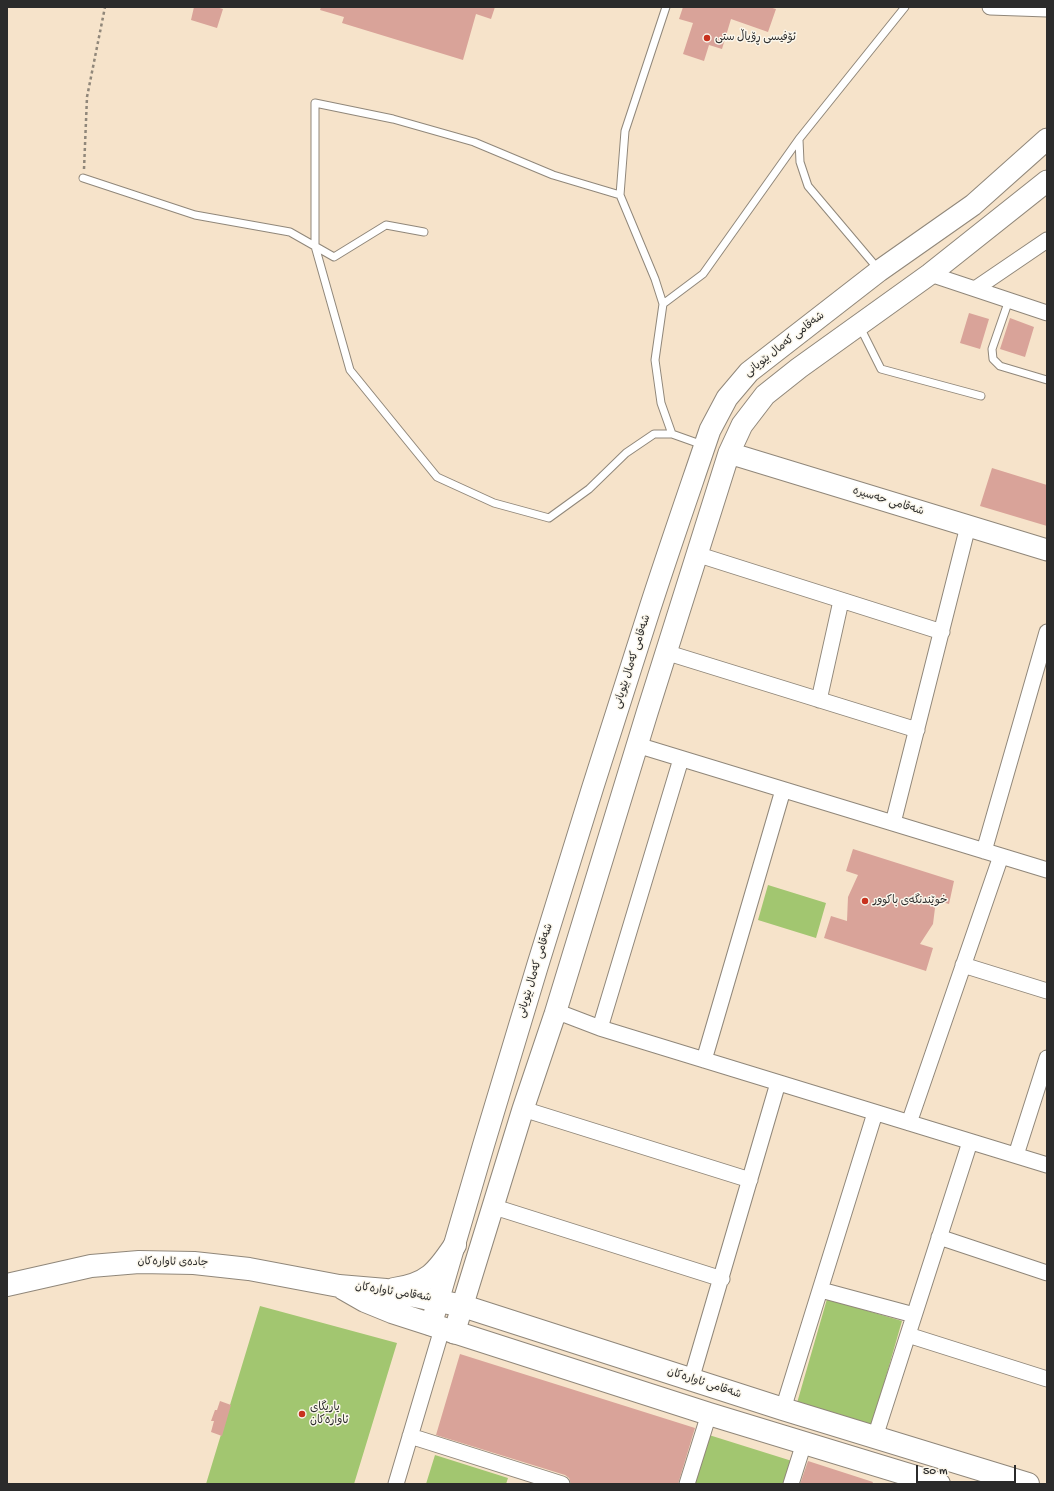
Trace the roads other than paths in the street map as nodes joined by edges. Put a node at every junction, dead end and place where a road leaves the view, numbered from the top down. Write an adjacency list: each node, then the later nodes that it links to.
1 (666, 7): 9 (lane)
2 (905, 7): 5 (lane)
3 (990, 7): 4 (street)
4 (1047, 9)
5 (799, 139): 13 (lane); 17 (lane)
6 (1043, 150): 13 (main road, شەقامی کەمال بێویانی)
7 (83, 178): 12 (lane)
8 (1047, 182): 14 (main road)
9 (620, 195): 12 (lane); 17 (lane)
10 (424, 232): 12 (lane)
11 (1047, 240): 15 (street)
12 (315, 246): 22 (lane)
13 (879, 271): 23 (main road, شەقامی کەمال بێویانی)
14 (930, 274): 15 (street); 19 (main road)
15 (975, 289): 16 (street)
16 (1008, 300): 18 (street); 20 (lane)
17 (663, 304): 22 (lane)
18 (1047, 313)
19 (859, 325): 21 (lane); 24 (main road)
20 (1047, 380)
21 (981, 396)
22 (672, 434): 23 (lane)
23 (705, 446): 29 (main road, شەقامی کەمال بێویانی)
24 (729, 453): 25 (main road, شەقامی حەسیرە); 27 (main road)
25 (968, 526): 26 (main road, شەقامی حەسیرە); 31 (street)
26 (1047, 550)
27 (696, 554): 28 (street); 30 (main road)
28 (841, 601): 31 (street); 35 (street)
29 (650, 607): 30 (main road); 60 (main road, شەقامی کەمال بێویانی)
30 (677, 615): 33 (main road)
31 (942, 632): 36 (street)
32 (1047, 632): 34 (street)
33 (666, 652): 35 (street); 37 (main road)
34 (1040, 680): 41 (street)
35 (819, 700): 36 (street)
36 (917, 730): 40 (street)
37 (637, 745): 38 (street); 46 (main road)
38 (681, 759): 39 (street); 47 (street)
39 (783, 790): 40 (street); 49 (street)
40 (893, 823): 41 (street)
41 (984, 851): 42 (street)
42 (1001, 856): 43 (street); 44 (street)
43 (1047, 870)
44 (963, 965): 45 (street); 53 (street)
45 (1047, 991)
46 (555, 1014): 47 (street); 51 (main road)
47 (600, 1028): 49 (street)
48 (1047, 1058): 55 (street)
49 (704, 1060): 50 (street)
50 (778, 1083): 52 (street); 57 (street)
51 (523, 1109): 57 (street); 58 (main road)
52 (875, 1113): 53 (street); 67 (street)
53 (910, 1123): 54 (street)
54 (970, 1142): 55 (street); 59 (street)
55 (1016, 1155): 56 (street)
56 (1047, 1165)
57 (750, 1180): 63 (street)
58 (493, 1208): 61 (main road); 63 (street)
59 (940, 1237): 62 (street); 70 (street)
60 (452, 1254): 61 (main road); 66 (main road); 68 (main road, شەقامی کەمال بێویانی)
61 (473, 1268): 69 (main road)
62 (1047, 1273)
63 (722, 1279): 74 (street)
64 (7, 1285): 65 (main road, جادەی ئاوارەکان)
65 (339, 1286): 66 (main road, شەقامی ئاوارەکان); 71 (main road, شەقامی ئاوارەکان)
66 (386, 1290): 68 (main road, شەقامی ئاوارەکان)
67 (821, 1290): 70 (street); 75 (street)
68 (438, 1300): 69 (main road, شەقامی ئاوارەکان); 71 (main road, شەقامی کەمال بێویانی)
69 (463, 1306): 71 (main road); 74 (main road, شەقامی ئاوارەکان)
70 (914, 1315): 72 (street)
71 (442, 1329): 76 (main road, شەقامی ئاوارەکان); 77 (street)
72 (908, 1335): 73 (street); 78 (street)
73 (1047, 1379)
74 (691, 1380): 75 (main road, شەقامی ئاوارەکان)
75 (783, 1409): 78 (main road, شەقامی ئاوارەکان)
76 (709, 1414): 79 (main road, شەقامی ئاوارەکان); 83 (street)
77 (410, 1436): 80 (street); 81 (street)
78 (875, 1438): 86 (main road, شەقامی ئاوارەکان)
79 (804, 1443): 84 (street); 85 (main road, شەقامی ئاوارەکان)
80 (519, 1478): 82 (street)
81 (396, 1484)
82 (562, 1484)
83 (687, 1484)
84 (791, 1484)
85 (940, 1484)
86 (1028, 1484)

